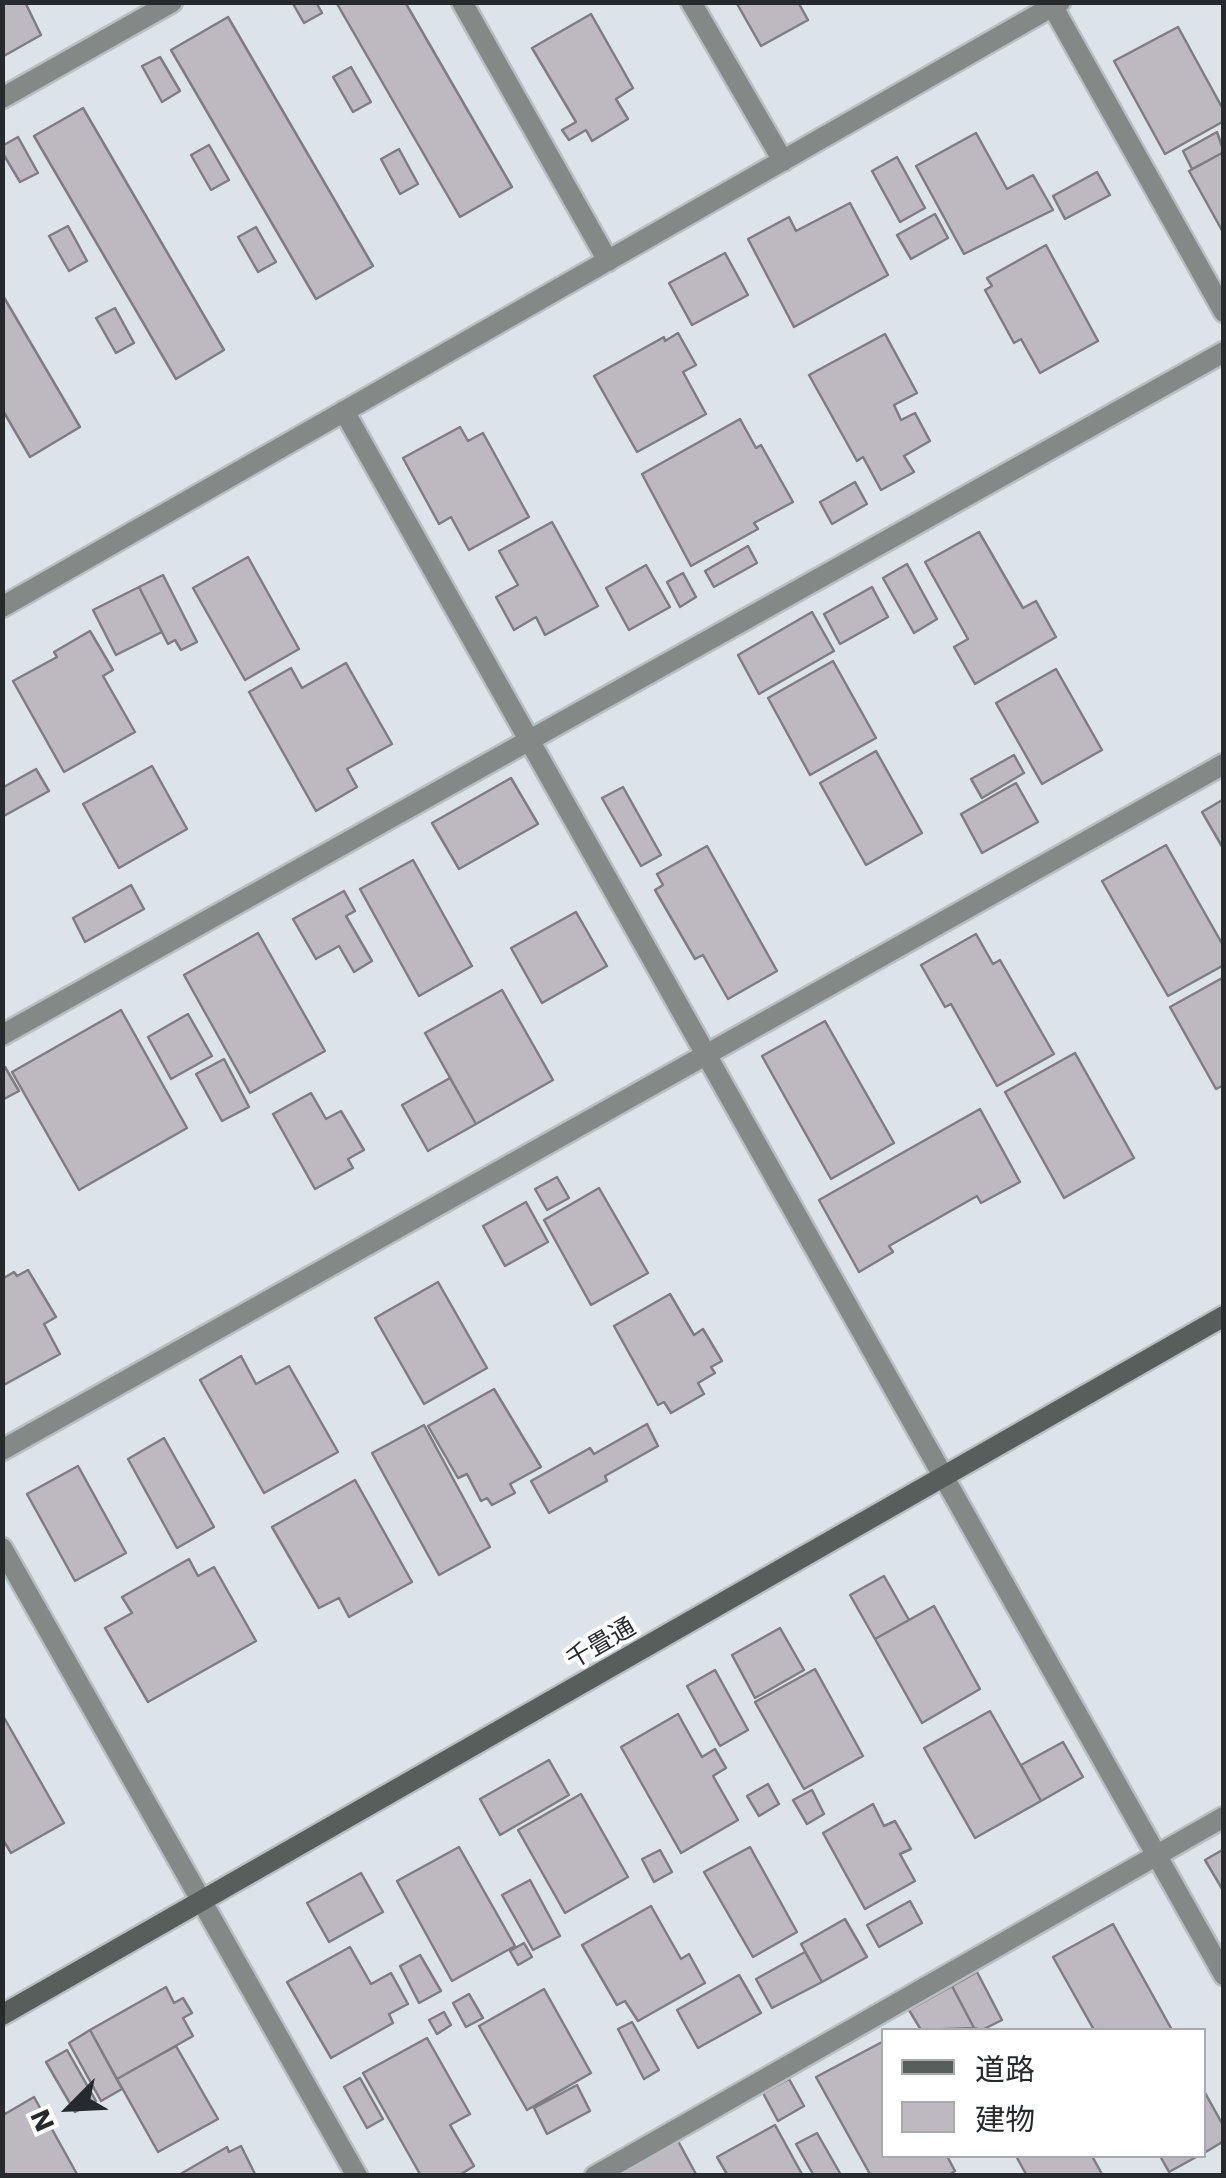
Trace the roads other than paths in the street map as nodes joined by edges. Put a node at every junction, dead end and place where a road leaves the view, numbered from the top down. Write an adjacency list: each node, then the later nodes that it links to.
1 (172, 2): 5 (street)
2 (462, 2): 8 (street)
3 (691, 2): 7 (street)
4 (1057, 4): 7 (street); 9 (street)
5 (148, 8): 6 (street)
6 (2, 98)
7 (783, 161): 8 (street)
8 (608, 260): 11 (street)
9 (1224, 312)
10 (1224, 352): 13 (street)
11 (344, 412): 12 (street); 13 (street)
12 (2, 606)
13 (528, 741): 15 (street); 16 (street)
14 (1224, 764): 16 (street)
15 (2, 1035)
16 (706, 1055): 18 (street); 19 (street)
17 (1224, 1316): 19 (street, 千畳通)
18 (2, 1450)
19 (943, 1477): 22 (street); 23 (street, 千畳通)
20 (2, 1548): 23 (street)
21 (1224, 1817): 22 (street)
22 (1156, 1856): 24 (street); 27 (street)
23 (202, 1901): 25 (street, 千畳通); 26 (street)
24 (1224, 1975)
25 (2, 2015)
26 (357, 2176)
27 (596, 2176)

